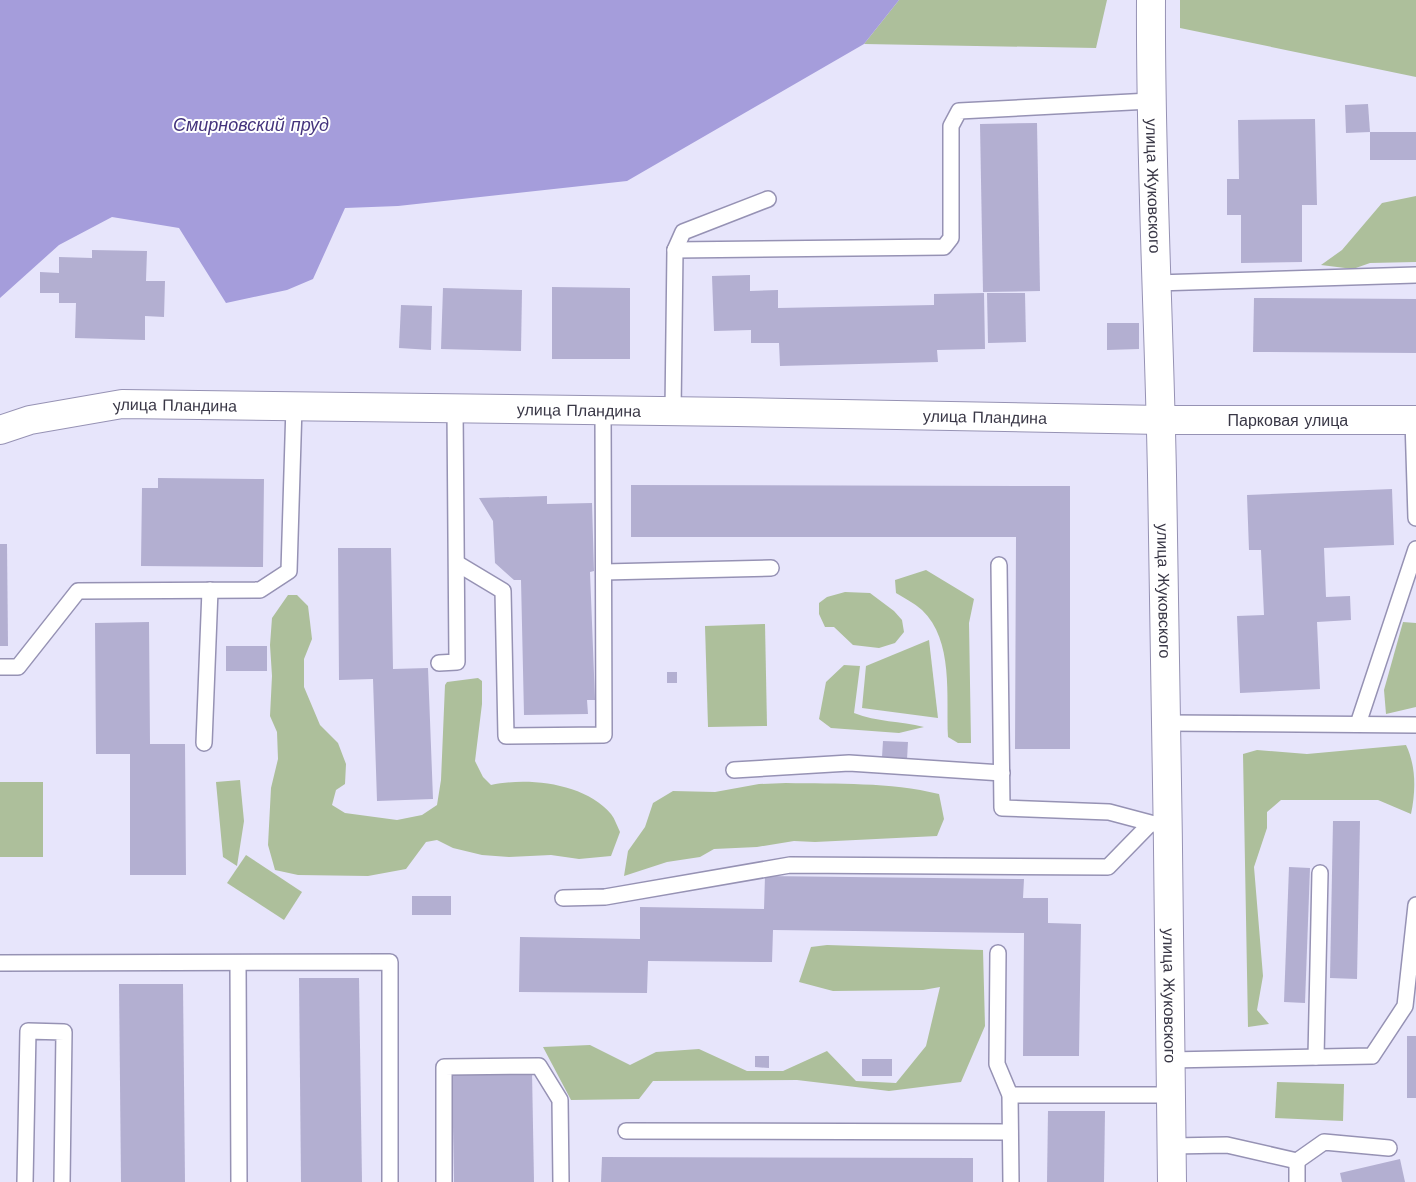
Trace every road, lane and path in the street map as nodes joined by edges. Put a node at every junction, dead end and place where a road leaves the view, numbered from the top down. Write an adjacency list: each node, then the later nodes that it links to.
1 (1151, 0): 2 (street, улица Жуковского)
2 (1150, 102): 4 (lane); 6 (street, улица Жуковского)
3 (768, 199): 4 (lane)
4 (675, 250): 10 (lane)
5 (1416, 275): 6 (lane)
6 (1156, 283): 11 (street, улица Жуковского)
7 (294, 406): 8 (street, улица Пландина); 13 (street, улица Пландина); 20 (lane)
8 (454, 409): 9 (street, улица Пландина); 16 (lane)
9 (603, 410): 10 (street, улица Пландина); 19 (lane)
10 (673, 411): 11 (street, улица Пландина)
11 (1161, 420): 12 (street, Парковая улица); 23 (street, улица Жуковского)
12 (1414, 420): 14 (lane)
13 (0, 430)
14 (1416, 518)
15 (1416, 550): 24 (lane)
16 (458, 564): 19 (lane); 21 (lane)
17 (999, 565): 28 (lane)
18 (772, 568): 19 (lane)
19 (604, 572)
20 (210, 590): 22 (lane); 26 (lane)
21 (439, 663)
22 (0, 667)
23 (1167, 723): 24 (lane); 29 (street, улица Жуковского)
24 (1358, 724): 25 (lane)
25 (1416, 724)
26 (204, 742)
27 (734, 770): 28 (lane)
28 (1002, 773): 29 (lane)
29 (1158, 825): 31 (lane); 37 (street, улица Жуковского)
30 (1320, 873): 36 (lane)
31 (563, 898)
32 (1416, 905): 36 (lane)
33 (998, 953): 38 (lane)
34 (238, 962): 35 (lane); 47 (lane); 48 (lane)
35 (0, 963)
36 (1316, 1057): 37 (lane)
37 (1169, 1060): 39 (street, улица Жуковского)
38 (1010, 1095): 39 (lane); 41 (lane)
39 (1170, 1095): 42 (street, улица Жуковского)
40 (626, 1131): 41 (lane)
41 (1010, 1132): 51 (lane)
42 (1172, 1146): 44 (lane); 52 (street, улица Жуковского)
43 (1389, 1148): 44 (lane)
44 (1297, 1161): 53 (lane)
45 (25, 1182): 46 (lane)
46 (62, 1182)
47 (239, 1182)
48 (390, 1182)
49 (444, 1182): 50 (lane)
50 (561, 1182)
51 (1011, 1182)
52 (1172, 1182)
53 (1297, 1182)

